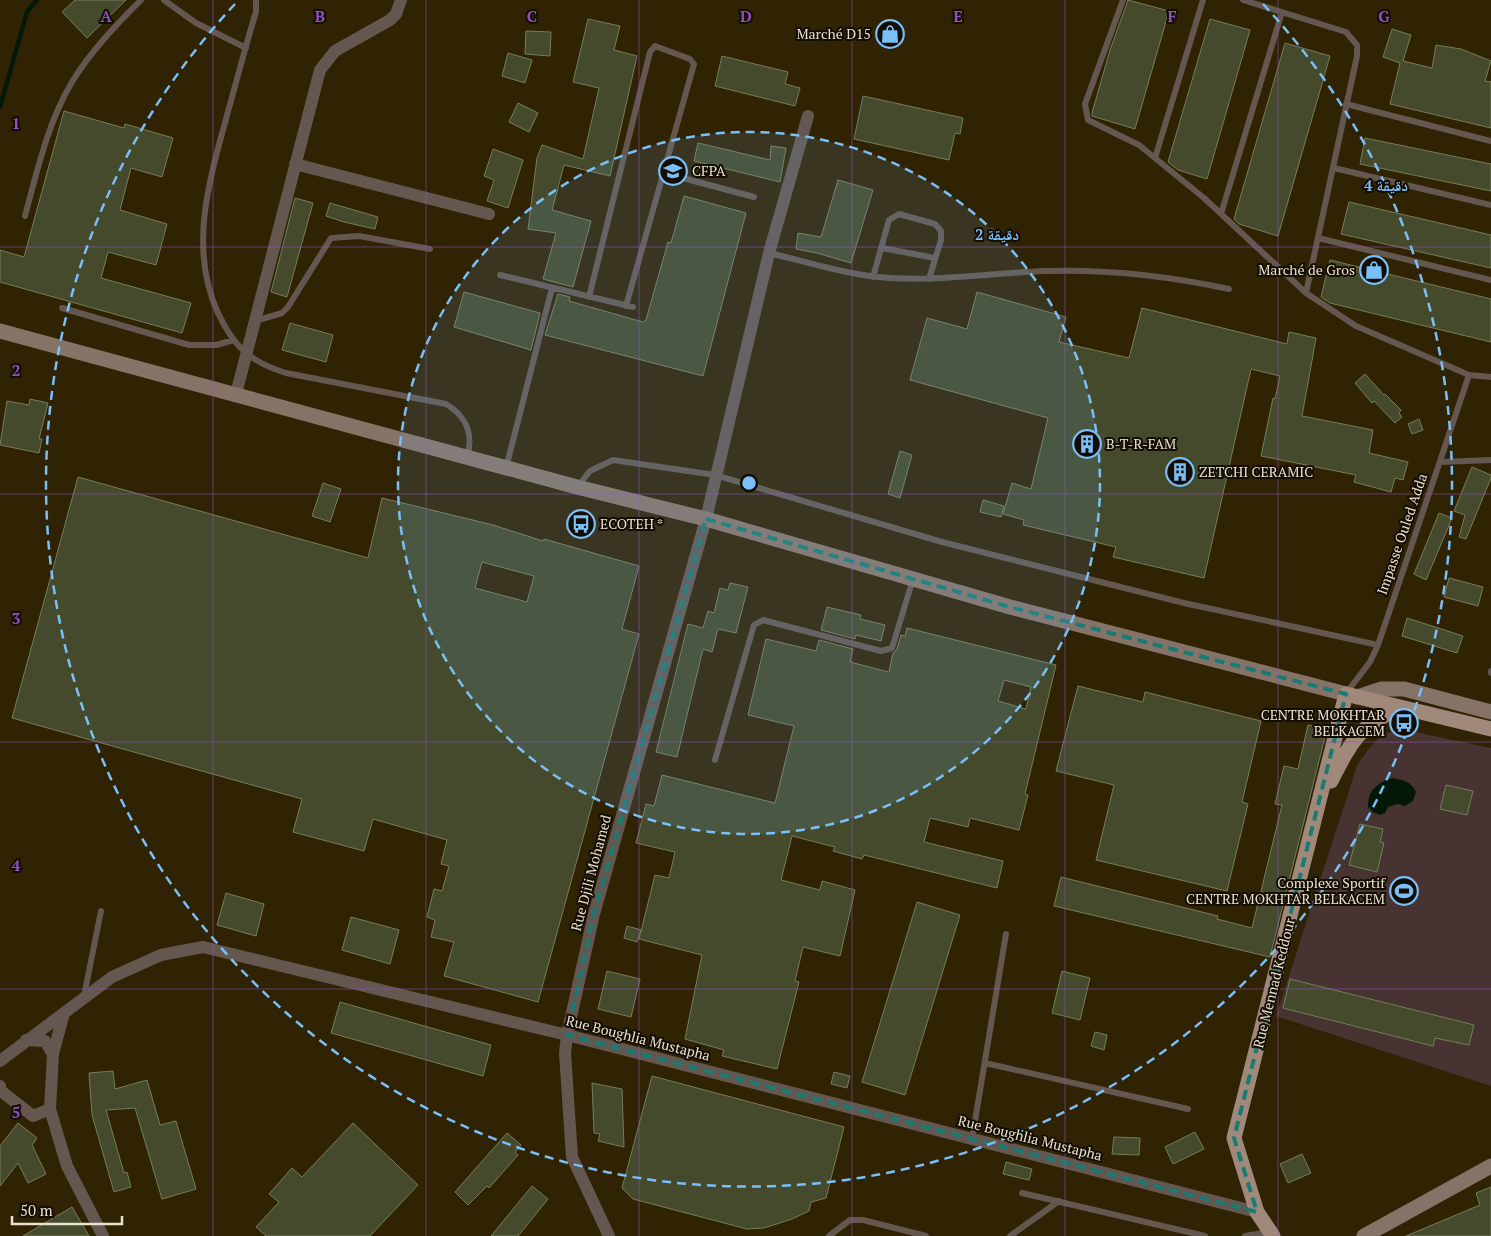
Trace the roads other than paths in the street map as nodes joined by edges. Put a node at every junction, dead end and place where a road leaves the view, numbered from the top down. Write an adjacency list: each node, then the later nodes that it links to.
1 (141, 0): 21 (lane)
2 (164, 0): 9 (lane)
3 (256, 0): 9 (lane)
4 (401, 0): 14 (street)
5 (1123, 0): 13 (lane)
6 (1203, 0): 13 (lane)
7 (1243, 0): 8 (lane)
8 (1282, 12): 10 (lane); 20 (lane)
9 (246, 48): 38 (lane)
10 (1346, 104): 12 (lane); 15 (lane)
11 (808, 116): 25 (street, Rue Djili Mohamed)
12 (1491, 140)
13 (1155, 158): 20 (lane)
14 (295, 164): 19 (street); 36 (street)
15 (1334, 168): 18 (lane); 22 (lane)
16 (664, 173): 17 (lane); 34 (lane); 34 (lane)
17 (754, 197)
18 (1491, 205)
19 (489, 214)
20 (1222, 214): 33 (lane)
21 (25, 216)
22 (1318, 238): 30 (lane); 33 (lane)
23 (882, 248): 26 (lane); 26 (lane); 28 (lane)
24 (430, 249): 36 (lane)
25 (769, 253): 28 (lane); 47 (street, Rue Djili Mohamed)
26 (935, 258): 29 (lane)
27 (500, 275): 31 (lane)
28 (873, 277): 29 (lane)
29 (929, 279): 32 (lane)
30 (1491, 280)
31 (552, 288): 34 (lane); 46 (lane)
32 (1229, 289)
33 (1306, 293): 40 (lane)
34 (589, 297)
35 (62, 308): 38 (lane)
36 (255, 321): 39 (street)
37 (0, 332): 42 (main road)
38 (234, 340): 39 (lane)
39 (246, 356): 42 (street); 43 (lane)
40 (1469, 376): 41 (lane); 45 (lane, Impasse Ouled Adda)
41 (1491, 377)
42 (236, 394): 43 (main road)
43 (467, 457): 46 (main road)
44 (1491, 460): 45 (lane)
45 (1440, 462): 51 (lane, Impasse Ouled Adda)
46 (506, 468): 48 (main road)
47 (715, 475): 48 (lane); 49 (street, Rue Djili Mohamed); 51 (lane)
48 (577, 487): 49 (main road)
49 (706, 519): 50 (main road); 62 (street, Rue Djili Mohamed)
50 (913, 579): 52 (main road); 56 (lane)
51 (1378, 645): 52 (lane, Impasse Ouled Adda)
52 (1351, 696): 53 (main road); 54 (main road); 57 (main road, Rue Mennad Keddour)
53 (1401, 708): 55 (main road); 57 (main road)
54 (1491, 712)
55 (1491, 729)
56 (715, 760)
57 (1321, 791): 76 (main road, Rue Mennad Keddour)
58 (101, 912): 60 (lane)
59 (1006, 934): 66 (lane)
60 (84, 998): 61 (street, Rue Boughlia Mustapha); 62 (street, Rue Boughlia Mustapha)
61 (64, 1013): 63 (street, Rue Boughlia Mustapha); 64 (street)
62 (567, 1035): 72 (street, Rue Boughlia Mustapha); 79 (street, Rue Djili Mohamed)
63 (26, 1040): 64 (street); 65 (street)
64 (53, 1054): 68 (street)
65 (0, 1061)
66 (985, 1063): 69 (lane); 72 (lane)
67 (0, 1089): 70 (street)
68 (50, 1109): 70 (street); 71 (street)
69 (1188, 1110)
70 (33, 1116): 71 (street)
71 (58, 1135): 78 (street)
72 (972, 1139): 76 (street, Rue Boughlia Mustapha)
73 (1491, 1166): 85 (main road)
74 (1022, 1193): 75 (lane)
75 (1059, 1201): 82 (lane); 83 (lane)
76 (1257, 1212): 77 (main road, Rue Mennad Keddour)
77 (1271, 1234): 84 (lane)
78 (103, 1236)
79 (609, 1236)
80 (829, 1236): 81 (lane)
81 (926, 1236)
82 (1010, 1236)
83 (1205, 1236)
84 (1245, 1236)
85 (1364, 1236)

